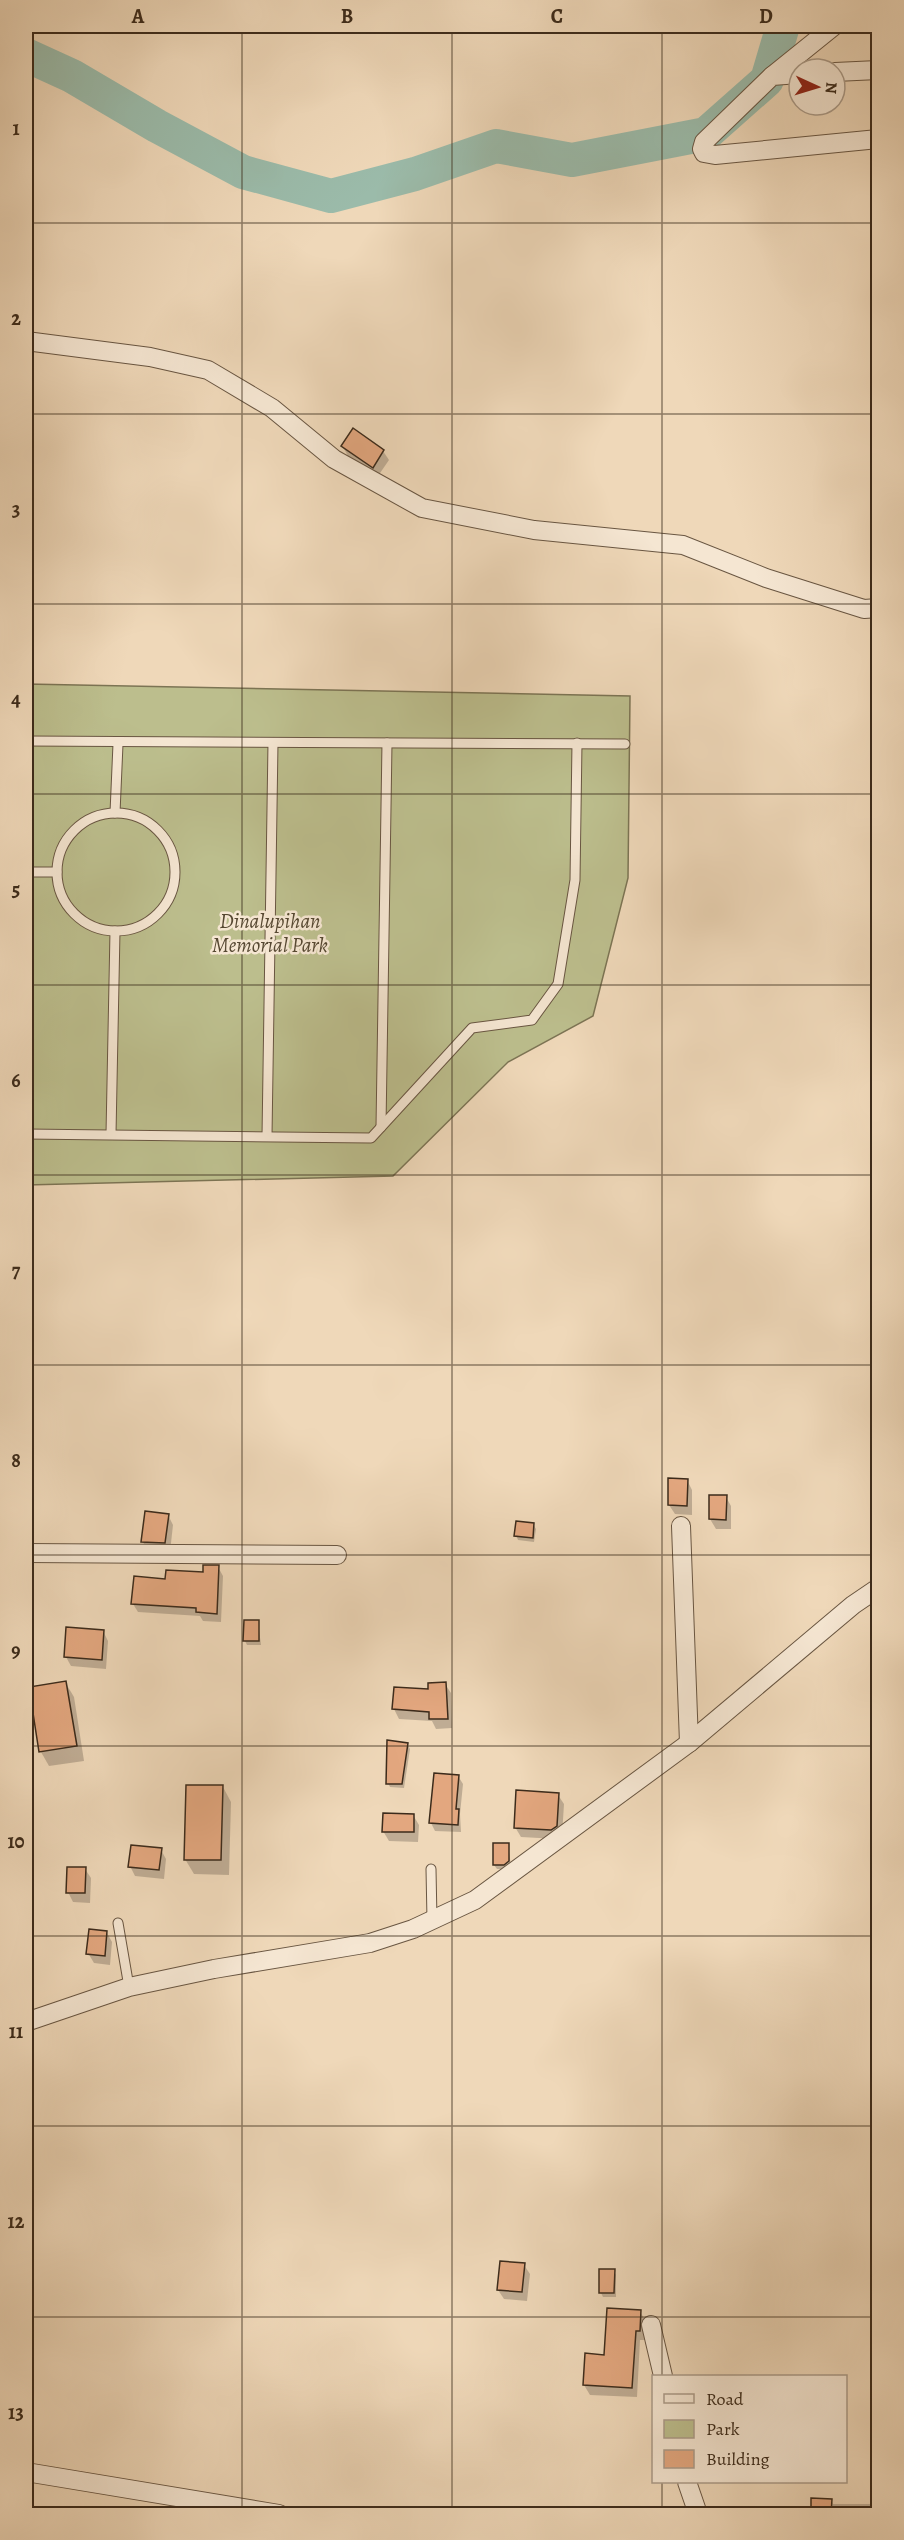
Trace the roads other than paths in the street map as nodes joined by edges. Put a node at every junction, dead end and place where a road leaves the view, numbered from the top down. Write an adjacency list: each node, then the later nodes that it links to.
1 (834, 26): 5 (street)
2 (879, 70): 3 (street)
3 (847, 71)
4 (787, 75): 5 (street)
5 (772, 76): 6 (street)
6 (879, 139)
7 (26, 341): 8 (street)
8 (879, 608)
9 (26, 741): 13 (lane)
10 (273, 743): 11 (lane); 13 (lane); 22 (lane)
11 (387, 743): 12 (lane); 19 (lane)
12 (577, 743): 14 (lane); 19 (lane)
13 (118, 744): 15 (lane)
14 (625, 744)
15 (115, 813): 17 (lane); 18 (lane)
16 (26, 872): 17 (lane)
17 (57, 872): 18 (lane)
18 (114, 931): 21 (lane)
19 (381, 1127): 22 (lane)
20 (26, 1134): 21 (lane)
21 (111, 1134): 22 (lane)
22 (267, 1136)
23 (681, 1526): 27 (street)
24 (26, 1553): 25 (street)
25 (337, 1555)
26 (879, 1588): 27 (street)
27 (690, 1743): 29 (street)
28 (431, 1869): 29 (lane)
29 (432, 1920): 31 (street)
30 (118, 1923): 31 (lane)
31 (129, 1987): 32 (street)
32 (26, 2022)
33 (651, 2325): 34 (street)
34 (663, 2375)
35 (26, 2472): 37 (street)
36 (688, 2483): 38 (street)
37 (279, 2514)
38 (698, 2514)

